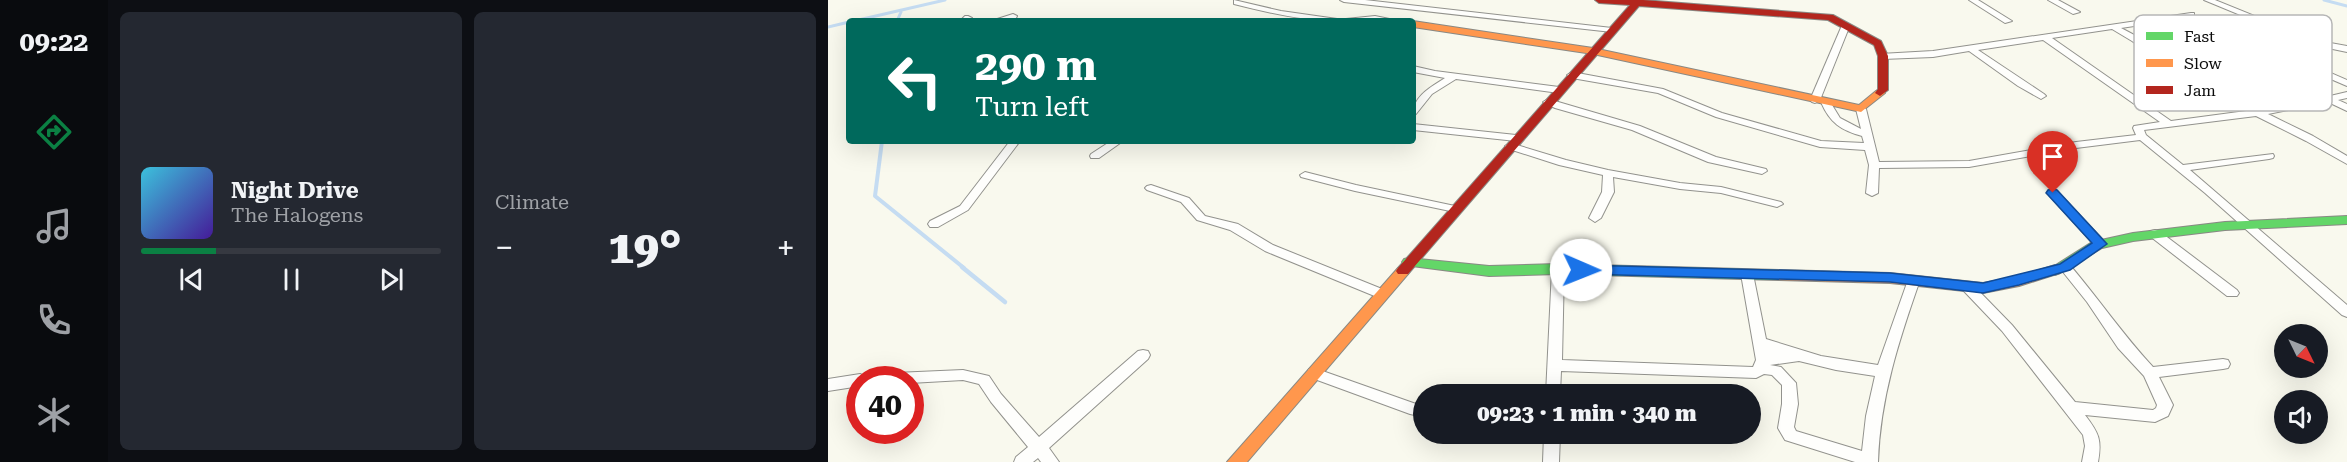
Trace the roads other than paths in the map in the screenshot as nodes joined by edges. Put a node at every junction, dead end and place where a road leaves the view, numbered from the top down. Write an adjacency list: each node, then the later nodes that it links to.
1 (1344, 0): 9 (street)
2 (1406, 0): 9 (street)
3 (1599, 0): 7 (street)
4 (1973, 0): 17 (street)
5 (2052, 0): 10 (street)
6 (2208, 0): 12 (street)
7 (1638, 1): 19 (street); 22 (street)
8 (1237, 2): 11 (street)
9 (1397, 7): 22 (street)
10 (2076, 12)
11 (1281, 13): 15 (street); 16 (street)
12 (2245, 15)
13 (1013, 16): 14 (street)
14 (1006, 18)
15 (1272, 18)
16 (1316, 18)
17 (2007, 21)
18 (1416, 24): 28 (street)
19 (1846, 25): 29 (street); 41 (street)
20 (2134, 25): 21 (street)
21 (2115, 28): 23 (street); 24 (street)
22 (1612, 30): 28 (street)
23 (2046, 38): 26 (street); 39 (street)
24 (2134, 38)
25 (2332, 47): 27 (street)
26 (1970, 48): 29 (street); 37 (street)
27 (2347, 49)
28 (1593, 51): 31 (street); 41 (street)
29 (1883, 56): 45 (street)
30 (1416, 70): 33 (street)
31 (1572, 75): 35 (street); 57 (street)
32 (2332, 76): 34 (street)
33 (1453, 77): 35 (street); 43 (street)
34 (2347, 83)
35 (1559, 90): 42 (street)
36 (2347, 95): 38 (street)
37 (2041, 96)
38 (2332, 97)
39 (2134, 100)
40 (2332, 100): 44 (street)
41 (1820, 101): 45 (street); 52 (street)
42 (1548, 102): 54 (street); 63 (street)
43 (1416, 108)
44 (2347, 108)
45 (1861, 109): 52 (street)
46 (2150, 111): 50 (street)
47 (2252, 111): 49 (street)
48 (2271, 111): 49 (street)
49 (2256, 113): 50 (street); 60 (street)
50 (2169, 124): 53 (street)
51 (1416, 127): 54 (street)
52 (1865, 134): 57 (street)
53 (2142, 137): 61 (street); 62 (street)
54 (1513, 142): 64 (street); 70 (street)
55 (1013, 144): 73 (street)
56 (1113, 144): 58 (street)
57 (1871, 147): 61 (street)
58 (1095, 156)
59 (2269, 156): 62 (street)
60 (2347, 161)
61 (1874, 165): 67 (street)
62 (2182, 168): 74 (street)
63 (1762, 171)
64 (1608, 173): 69 (street); 71 (street)
65 (1305, 175): 70 (street)
66 (1151, 188): 84 (street)
67 (1872, 193)
68 (2053, 193): 76 (street)
69 (1777, 204)
70 (1455, 209): 77 (street)
71 (1594, 218)
72 (2347, 220): 74 (street)
73 (934, 224)
74 (2244, 224): 75 (street); 85 (street)
75 (2155, 234): 76 (street); 83 (street)
76 (2100, 244): 78 (street)
77 (1409, 262): 79 (street); 84 (street)
78 (2065, 267): 82 (street); 94 (street)
79 (1558, 269): 80 (street); 91 (street)
80 (1747, 274): 81 (street); 86 (street)
81 (1914, 280): 82 (street); 92 (street)
82 (1968, 288): 99 (street)
83 (2232, 293)
84 (1382, 294): 93 (street)
85 (2347, 312)
86 (1760, 342): 88 (street); 89 (street)
87 (1143, 355): 102 (street)
88 (1796, 357): 89 (street); 92 (street)
89 (1762, 364): 91 (street); 103 (street)
90 (2223, 364): 94 (street)
91 (1554, 365): 97 (street)
92 (1885, 371): 103 (street)
93 (1314, 372): 100 (street); 106 (street)
94 (2150, 373): 99 (street)
95 (924, 377): 102 (street)
96 (846, 382): 98 (street)
97 (1553, 384)
98 (828, 385)
99 (2071, 408): 108 (street)
100 (1413, 410)
101 (1551, 444): 107 (street)
102 (1039, 447): 104 (street); 105 (street)
103 (1870, 461)
104 (1022, 462)
105 (1051, 462)
106 (1236, 462)
107 (1551, 462)
108 (2090, 462)

